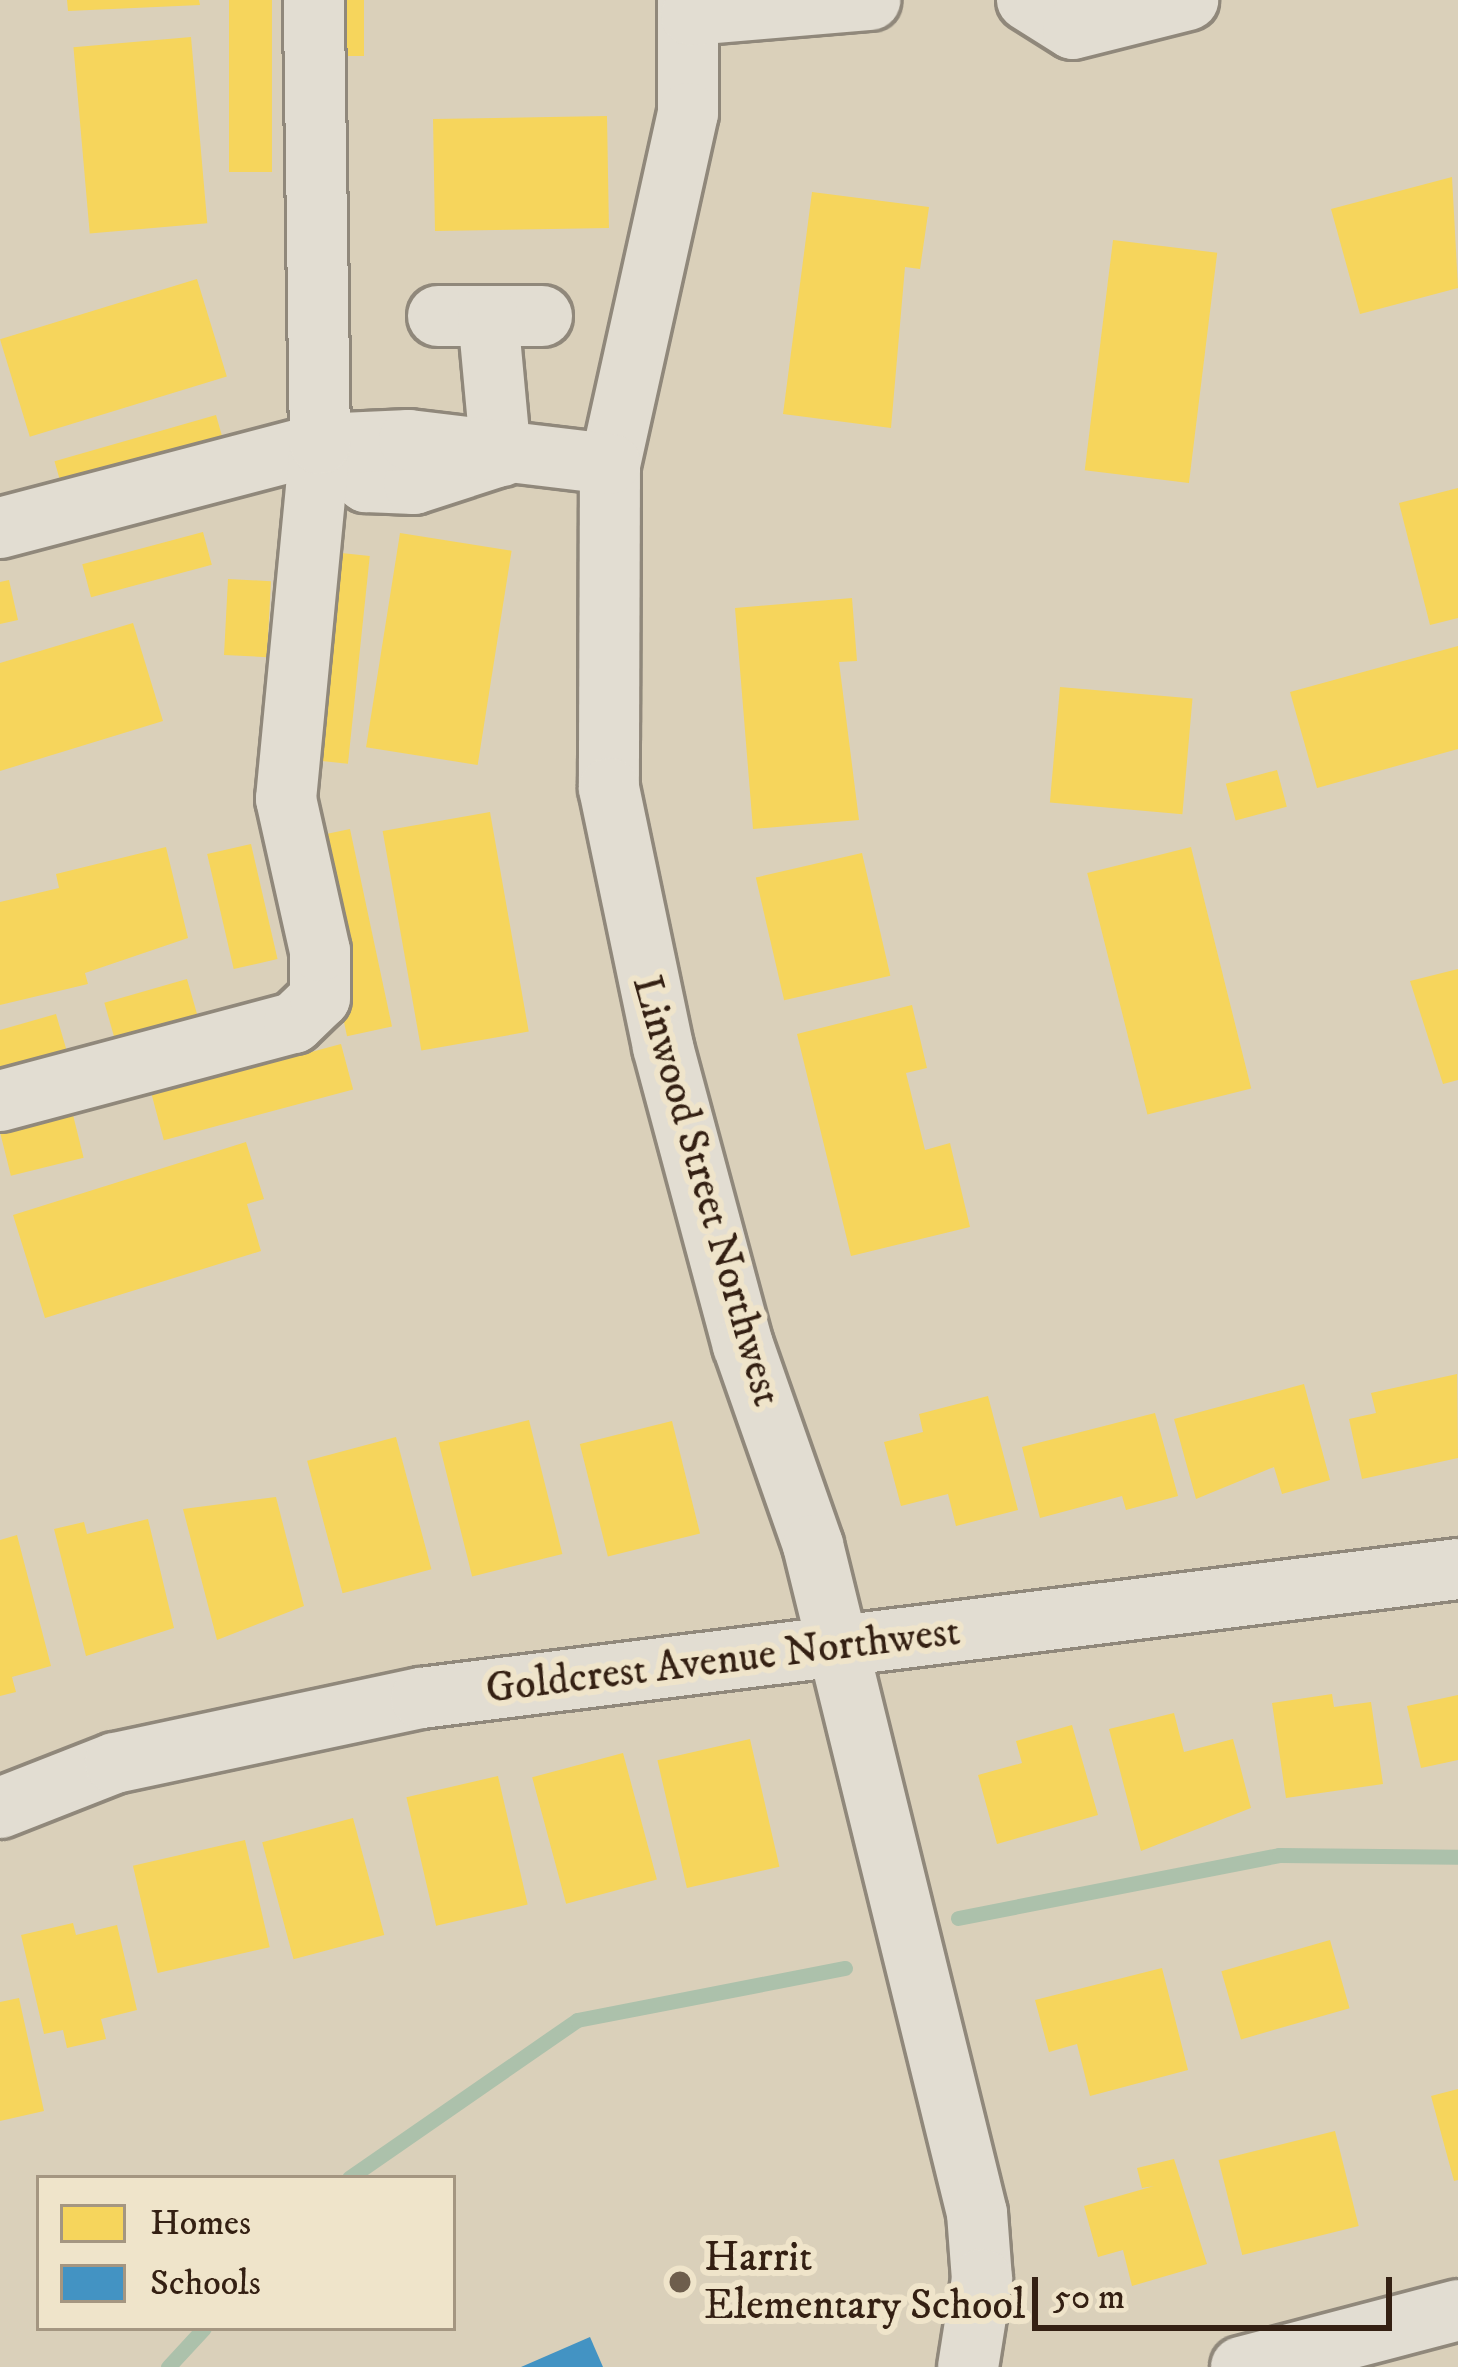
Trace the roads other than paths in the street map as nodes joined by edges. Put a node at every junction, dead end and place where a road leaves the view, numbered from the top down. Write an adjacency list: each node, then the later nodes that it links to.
1 (314, 0): 7 (street)
2 (870, 0): 5 (street)
3 (1028, 0): 4 (street)
4 (1188, 0)
5 (690, 7): 9 (street, Linwood Street Northwest)
6 (489, 316): 8 (street)
7 (320, 444): 8 (street); 10 (street); 11 (street)
8 (501, 456): 9 (street)
9 (610, 464): 13 (street, Linwood Street Northwest)
10 (0, 528)
11 (0, 1100)
12 (1458, 1569): 13 (street, Goldcrest Avenue Northwest)
13 (838, 1647): 14 (street, Goldcrest Avenue Northwest); 16 (street, Linwood Street Northwest)
14 (0, 1808)
15 (1458, 2310): 17 (street)
16 (968, 2367)
17 (1241, 2367)

